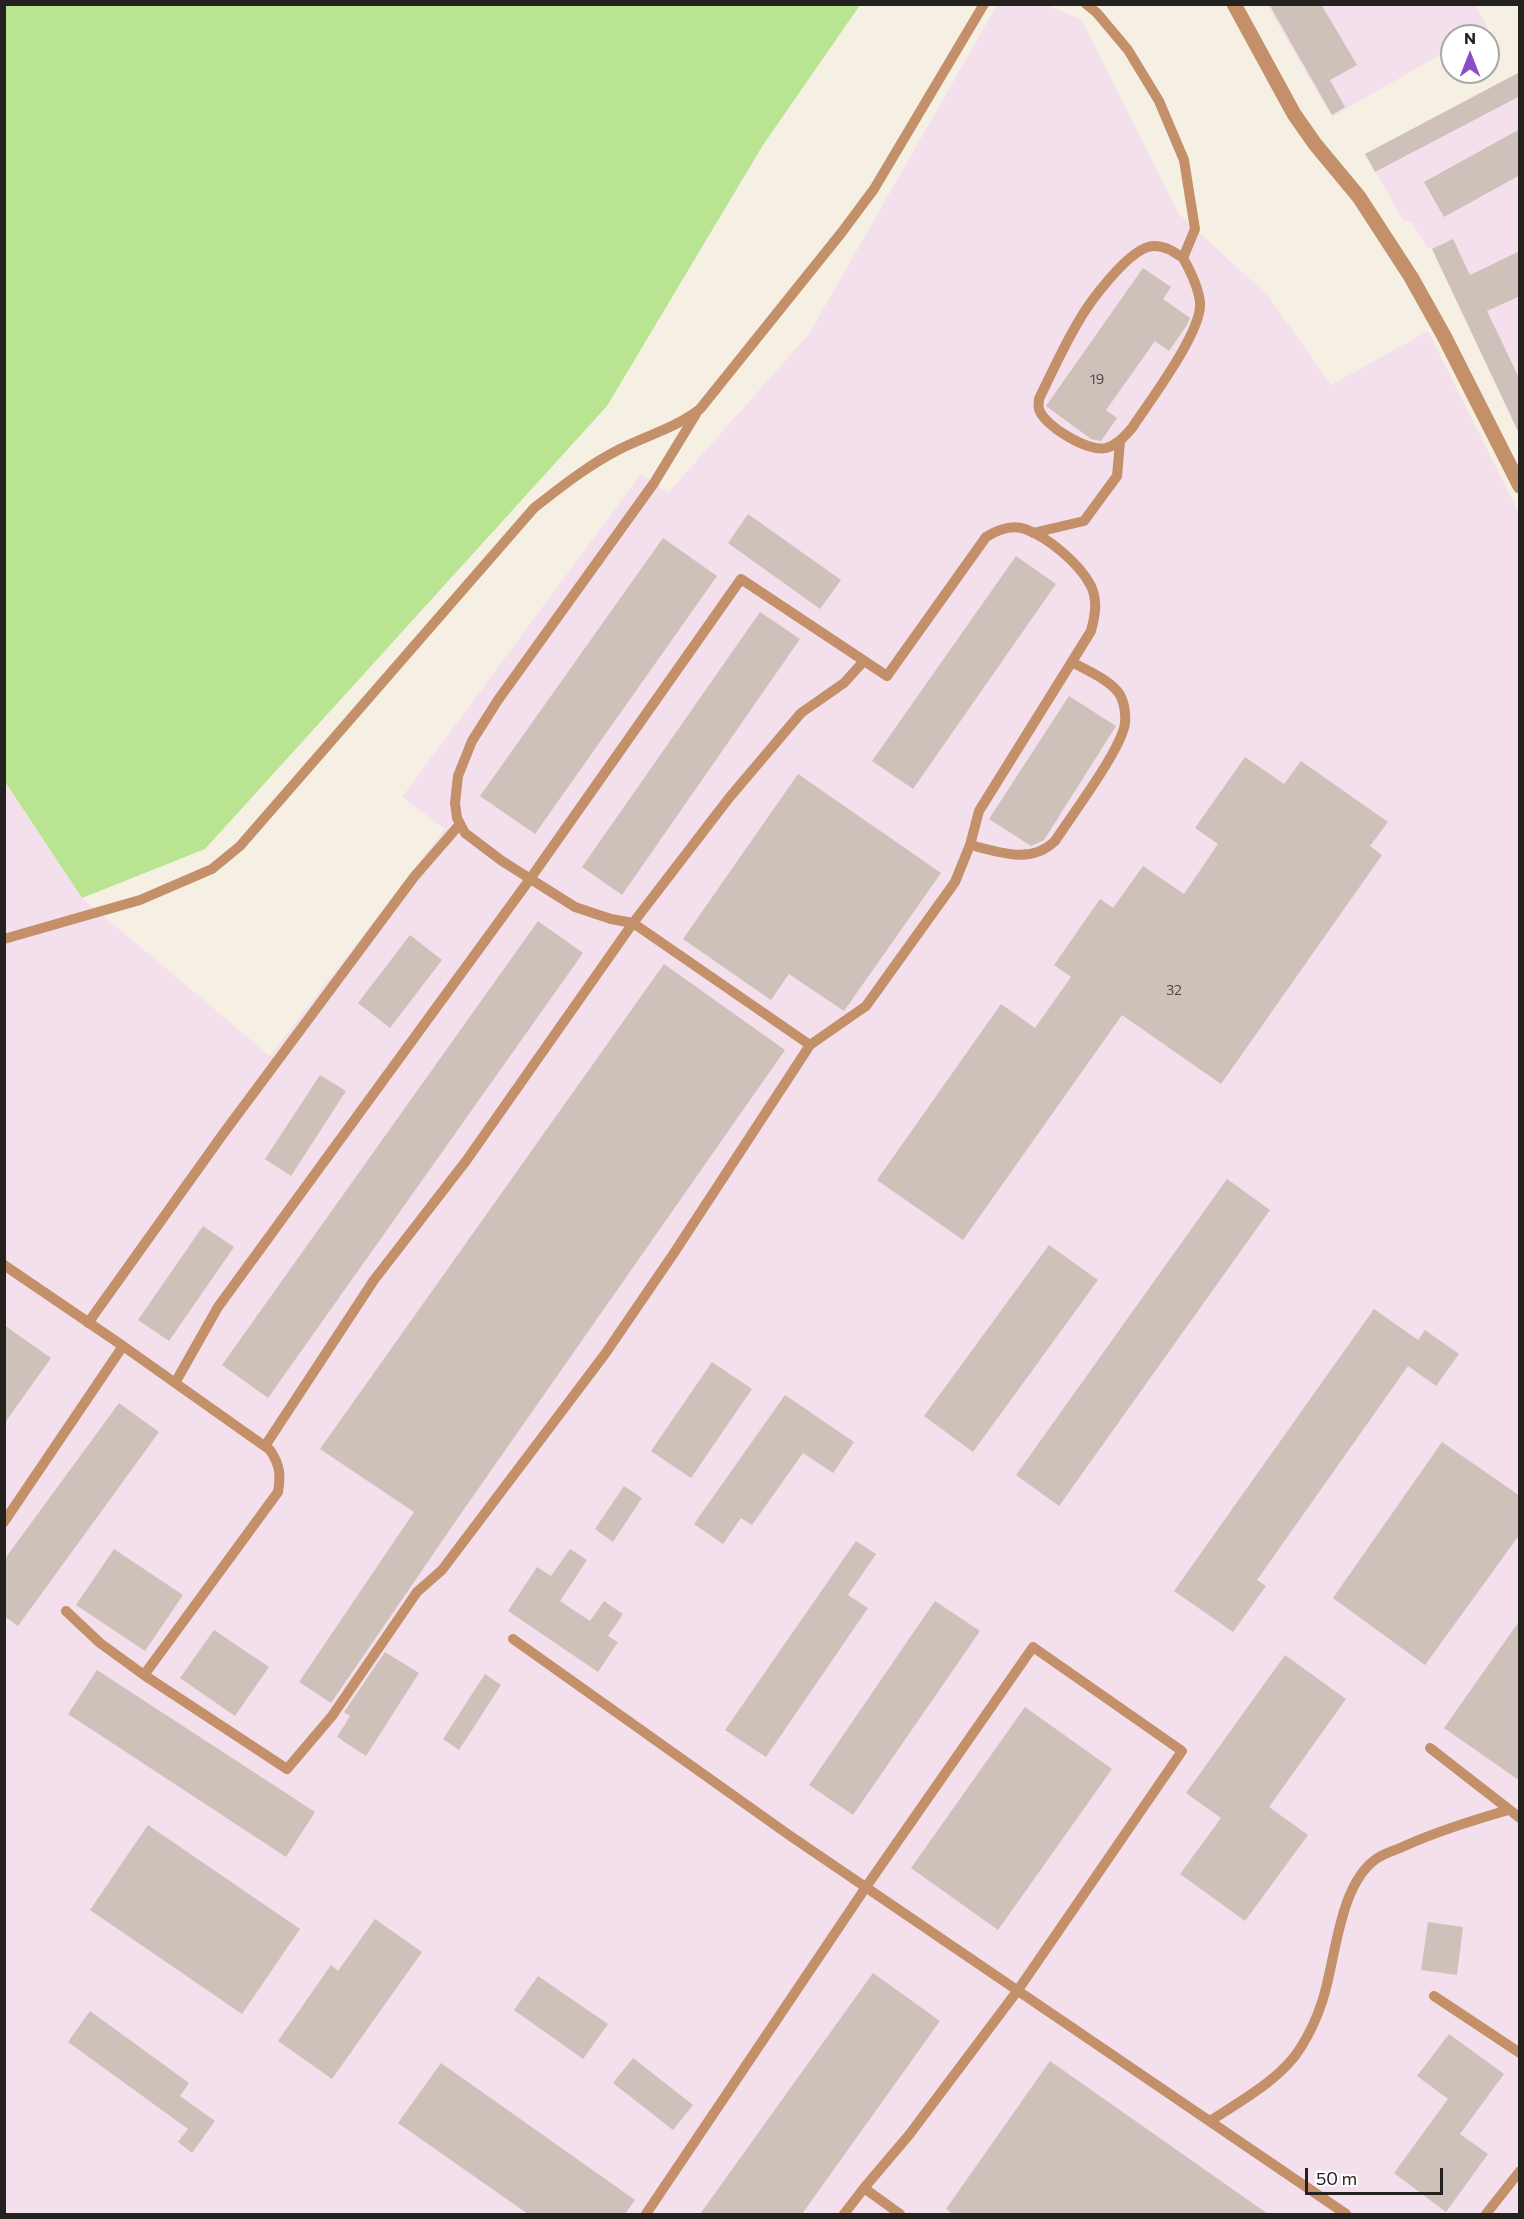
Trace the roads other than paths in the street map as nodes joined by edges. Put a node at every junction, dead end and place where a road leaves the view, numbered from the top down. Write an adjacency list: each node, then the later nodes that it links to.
1 (984, 4): 5 (lane)
2 (1086, 4): 4 (lane)
3 (1234, 4): 7 (street)
4 (1183, 258): 6 (lane); 6 (lane)
5 (700, 409): 11 (lane); 15 (lane)
6 (1120, 442): 8 (lane)
7 (1520, 486)
8 (1033, 533): 9 (lane); 10 (lane)
9 (863, 662): 13 (lane); 14 (lane)
10 (1072, 662): 12 (lane); 12 (lane)
11 (460, 824): 13 (lane); 18 (lane)
12 (970, 845): 16 (lane)
13 (530, 879): 14 (lane); 20 (lane)
14 (633, 923): 16 (lane); 21 (lane)
15 (4, 939)
16 (810, 1045): 25 (lane)
17 (4, 1265): 18 (lane)
18 (88, 1323): 19 (lane)
19 (123, 1346): 20 (lane); 22 (lane)
20 (175, 1383): 21 (lane)
21 (265, 1446): 25 (lane)
22 (4, 1522)
23 (66, 1611): 25 (lane)
24 (513, 1639): 29 (lane)
25 (144, 1675)
26 (1430, 1748): 27 (lane)
27 (1508, 1810): 28 (lane); 33 (lane)
28 (1520, 1818)
29 (866, 1887): 30 (lane); 30 (lane); 36 (lane)
30 (1018, 1990): 33 (lane); 35 (lane)
31 (1434, 1996): 32 (lane)
32 (1520, 2053)
33 (1210, 2121): 39 (lane)
34 (1520, 2171): 40 (lane)
35 (864, 2188): 37 (lane); 38 (lane)
36 (646, 2214)
37 (844, 2214)
38 (900, 2214)
39 (1346, 2214)
40 (1486, 2214)

